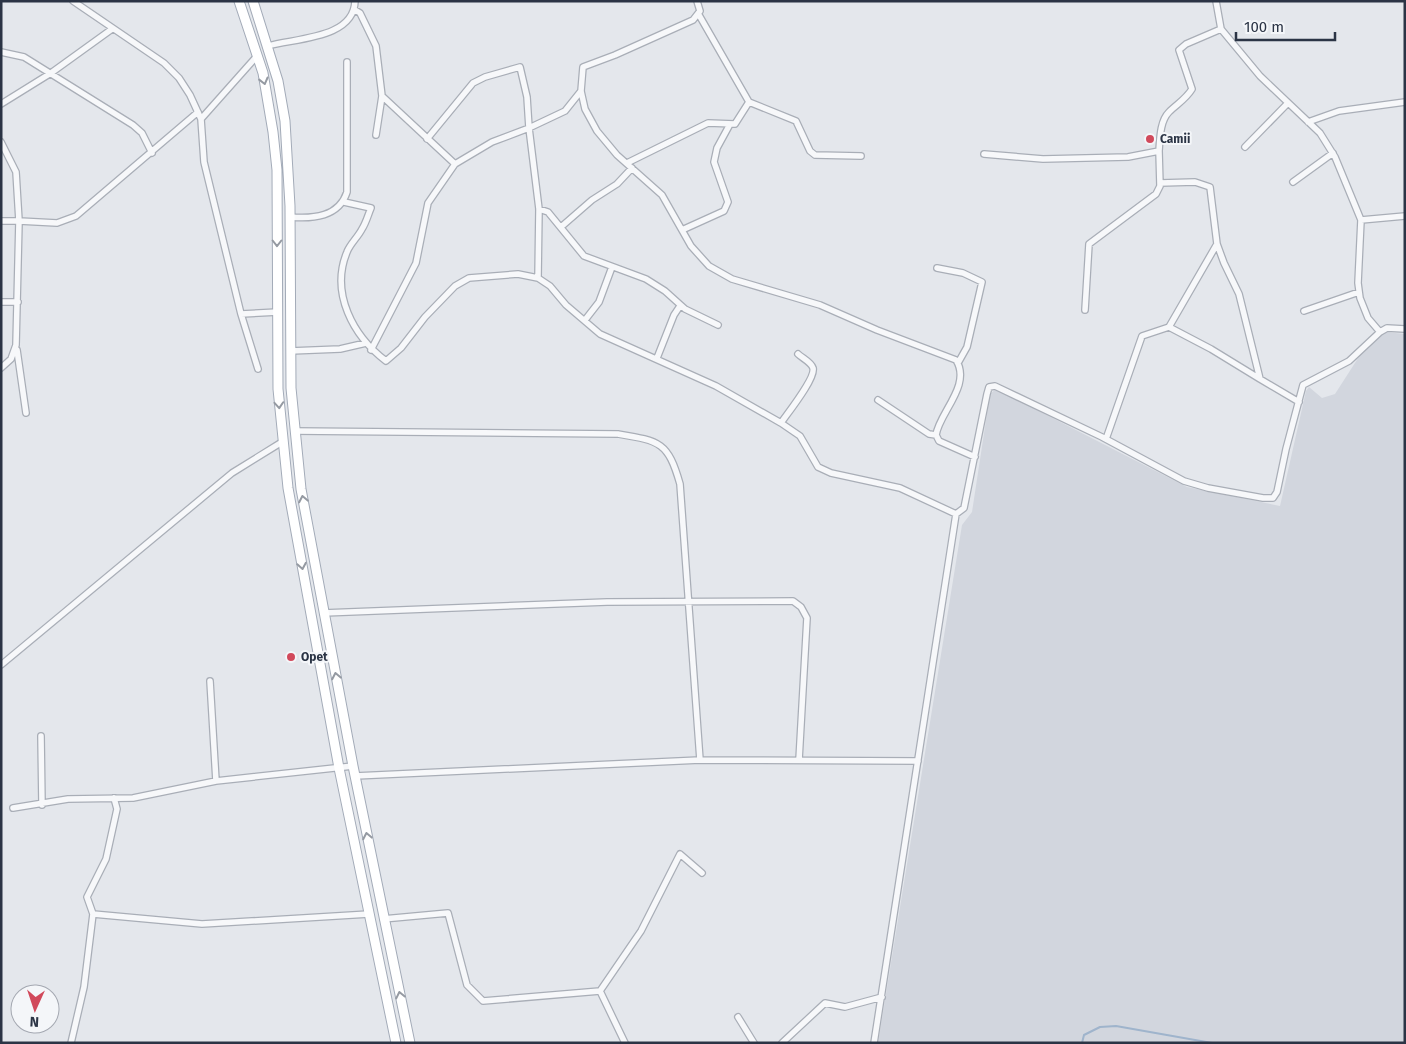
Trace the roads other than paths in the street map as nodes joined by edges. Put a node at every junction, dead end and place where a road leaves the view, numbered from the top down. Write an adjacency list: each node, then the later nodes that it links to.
1 (73, 1): 9 (street)
2 (239, 1): 13 (main road)
3 (252, 1): 11 (main road)
4 (355, 1): 7 (street)
5 (697, 1): 8 (street)
6 (1216, 1): 10 (street)
7 (355, 10): 11 (street); 17 (street)
8 (699, 15): 16 (street); 18 (street)
9 (112, 29): 15 (street); 22 (street)
10 (1221, 29): 20 (street); 31 (street)
11 (268, 46): 43 (main road)
12 (1, 52): 15 (street)
13 (257, 56): 23 (street); 59 (main road, one-way to 59)
14 (347, 62): 40 (street)
15 (51, 73): 21 (street); 32 (street)
16 (581, 91): 26 (street); 37 (street)
17 (382, 96): 27 (street); 28 (street)
18 (749, 102): 25 (street); 35 (street)
19 (1405, 102): 24 (street)
20 (1288, 103): 24 (street); 30 (street)
21 (1, 104)
22 (198, 112): 23 (street); 32 (street)
23 (201, 119): 60 (street)
24 (1308, 122): 33 (street)
25 (729, 126): 37 (street); 48 (street)
26 (530, 128): 28 (street); 36 (street); 41 (street)
27 (376, 134)
28 (427, 138): 36 (street)
29 (1, 142): 46 (street)
30 (1244, 147)
31 (1159, 151): 34 (street); 39 (street)
32 (152, 152): 46 (street)
33 (1333, 153): 38 (street); 44 (street)
34 (984, 154)
35 (861, 156)
36 (454, 164): 68 (street)
37 (629, 166): 47 (street); 48 (street)
38 (1293, 182)
39 (1160, 183): 49 (street); 57 (street)
40 (344, 202): 43 (street); 66 (street)
41 (539, 209): 47 (street); 52 (street)
42 (1405, 216): 44 (street)
43 (290, 217): 69 (main road)
44 (1361, 220): 53 (street)
45 (1, 221): 46 (street)
46 (19, 221): 55 (street)
47 (561, 226): 50 (street)
48 (682, 230): 72 (street)
49 (1217, 244): 63 (street); 75 (street)
50 (612, 266): 56 (street); 61 (street)
51 (937, 268): 72 (street)
52 (538, 278): 61 (street); 68 (street)
53 (1359, 292): 58 (street); 65 (street)
54 (1, 302): 55 (street)
55 (18, 302): 67 (street)
56 (680, 306): 62 (street); 71 (street)
57 (1084, 310)
58 (1304, 311)
59 (278, 312): 60 (street); 83 (main road, one-way to 83)
60 (241, 314): 74 (street)
61 (585, 320): 71 (street)
62 (718, 325)
63 (1168, 327): 75 (street); 82 (street)
64 (1405, 329): 65 (street)
65 (1380, 332): 77 (street)
66 (366, 343): 68 (street); 69 (street)
67 (16, 345): 73 (street); 78 (street)
68 (371, 350)
69 (290, 352): 80 (main road)
70 (798, 354): 79 (street)
71 (657, 358): 79 (street)
72 (958, 363): 81 (street)
73 (1, 368)
74 (258, 370)
75 (1260, 379): 77 (street)
76 (878, 400): 81 (street)
77 (1299, 402): 82 (street)
78 (26, 413)
79 (780, 423): 85 (street)
80 (294, 431): 86 (street); 87 (main road, one-way to 80)
81 (936, 436): 84 (street)
82 (1106, 439): 84 (street)
83 (282, 442): 88 (street); 95 (main road, one-way to 95)
84 (975, 458): 85 (street)
85 (956, 514): 93 (street)
86 (690, 600): 87 (street); 91 (street); 92 (street)
87 (324, 613): 94 (main road, one-way to 87)
88 (1, 665)
89 (210, 681): 97 (street)
90 (41, 736): 99 (street)
91 (700, 760): 92 (street); 96 (street)
92 (799, 760): 93 (street)
93 (918, 761): 106 (street)
94 (353, 766): 95 (street); 96 (main road)
95 (340, 768): 97 (street); 103 (main road)
96 (355, 776): 104 (main road, one-way to 96)
97 (216, 782): 98 (street)
98 (114, 798): 99 (street); 102 (street)
99 (42, 805): 100 (street)
100 (14, 808)
101 (702, 874): 105 (street)
102 (93, 914): 103 (street); 108 (street)
103 (369, 914): 109 (main road)
104 (384, 919): 105 (street); 110 (main road, one-way to 104)
105 (600, 991): 111 (street)
106 (882, 997): 113 (street); 114 (street)
107 (738, 1016): 112 (street)
108 (71, 1043)
109 (396, 1043)
110 (410, 1043)
111 (625, 1043)
112 (754, 1043)
113 (782, 1043)
114 (874, 1043)

